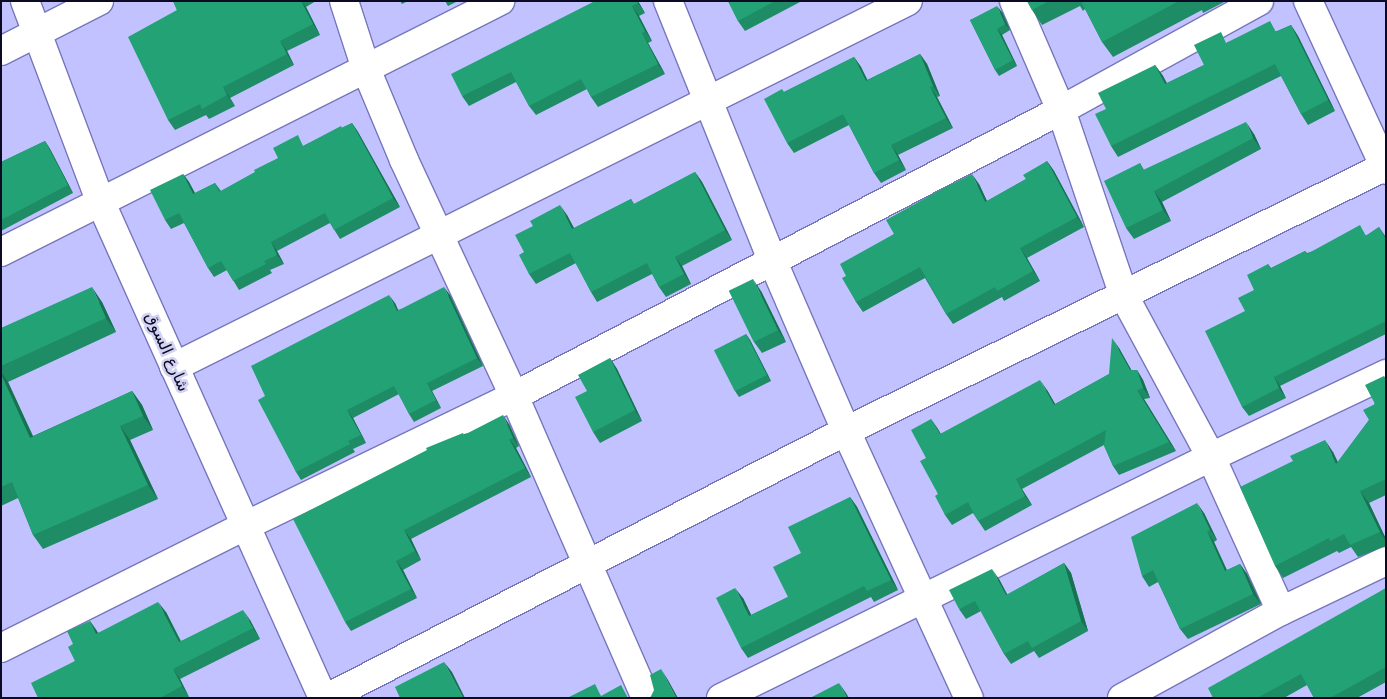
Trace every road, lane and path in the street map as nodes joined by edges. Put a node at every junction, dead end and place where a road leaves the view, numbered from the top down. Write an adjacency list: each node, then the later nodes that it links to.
1 (25, 1): 10 (street, شارع السوق)
2 (99, 1): 10 (street)
3 (344, 1): 12 (street)
4 (500, 1): 12 (street)
5 (668, 1): 13 (street)
6 (908, 1): 13 (street)
7 (1014, 1): 14 (street)
8 (1259, 1): 14 (street)
9 (1308, 1): 15 (street)
10 (37, 32): 11 (street); 16 (street, شارع السوق)
11 (1, 51)
12 (366, 69): 16 (street); 17 (street)
13 (708, 100): 17 (street); 19 (street)
14 (1061, 110): 19 (street); 20 (street)
15 (1385, 169): 20 (street)
16 (101, 202): 18 (street); 21 (street, شارع السوق)
17 (438, 234): 21 (street); 23 (street)
18 (1, 252)
19 (773, 262): 23 (street); 24 (street)
20 (1124, 296): 24 (street); 25 (street)
21 (174, 367): 26 (street, شارع السوق)
22 (1386, 374): 25 (street)
23 (514, 396): 26 (street); 27 (street)
24 (846, 431): 27 (street); 29 (street)
25 (1211, 457): 29 (street); 30 (street)
26 (245, 526): 31 (street); 32 (street, شارع السوق)
27 (589, 564): 33 (street); 34 (street)
28 (1383, 570): 30 (street)
29 (925, 599): 35 (street); 36 (street)
30 (1281, 611): 37 (street)
31 (1, 648)
32 (322, 698)
33 (327, 698)
34 (646, 698)
35 (721, 698)
36 (969, 698)
37 (1122, 698)

